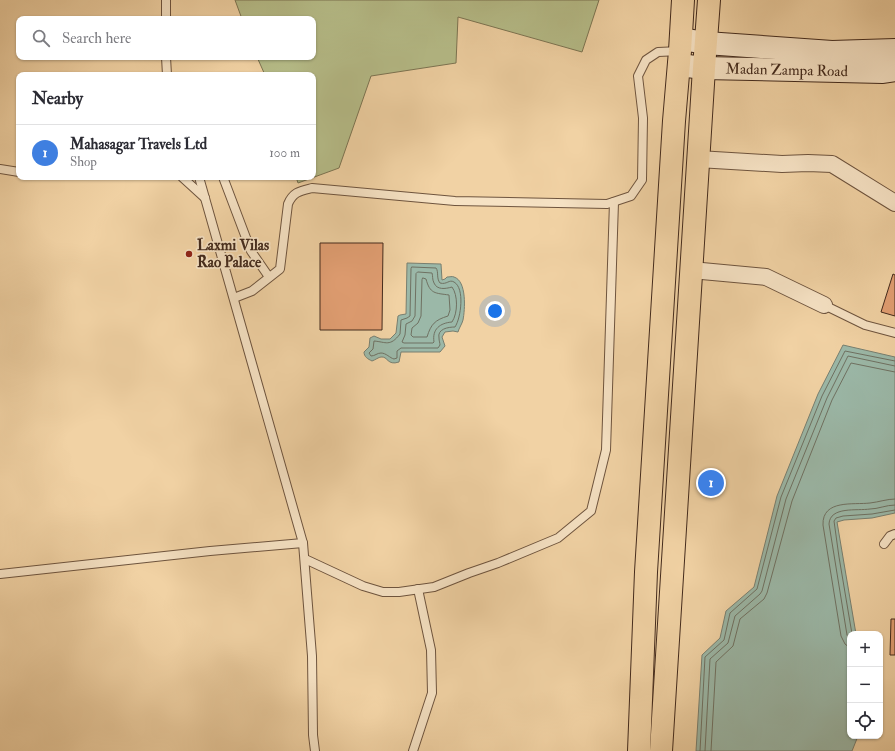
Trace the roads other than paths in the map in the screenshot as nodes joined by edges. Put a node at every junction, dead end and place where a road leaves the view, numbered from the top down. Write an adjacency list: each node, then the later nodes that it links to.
1 (166, 0): 4 (lane)
2 (683, 0): 7 (highway)
3 (709, 0): 5 (highway)
4 (166, 16)
5 (706, 43): 6 (main road, Madan Zampa Road); 7 (main road, Madan Zampa Road); 9 (highway)
6 (895, 50)
7 (680, 52): 9 (main road, Madan Zampa Road); 19 (lane); 34 (highway)
8 (166, 60): 11 (lane)
9 (704, 68): 10 (main road, Madan Zampa Road); 12 (highway)
10 (895, 70)
11 (167, 72)
12 (698, 159): 20 (street); 21 (highway)
13 (0, 169): 14 (lane)
14 (16, 172)
15 (185, 180): 18 (lane)
16 (200, 180): 18 (lane)
17 (224, 180): 22 (lane)
18 (205, 198): 23 (lane)
19 (614, 202): 22 (lane); 31 (lane)
20 (895, 203)
21 (691, 270): 24 (street); 35 (highway)
22 (269, 277): 23 (lane)
23 (234, 298): 27 (lane)
24 (824, 305): 25 (lane)
25 (895, 334)
26 (895, 534): 28 (lane)
27 (303, 543): 29 (lane); 30 (lane)
28 (884, 544)
29 (305, 559): 31 (lane); 32 (lane)
30 (0, 574)
31 (418, 589): 33 (lane)
32 (315, 751)
33 (414, 751)
34 (639, 751)
35 (661, 751)

